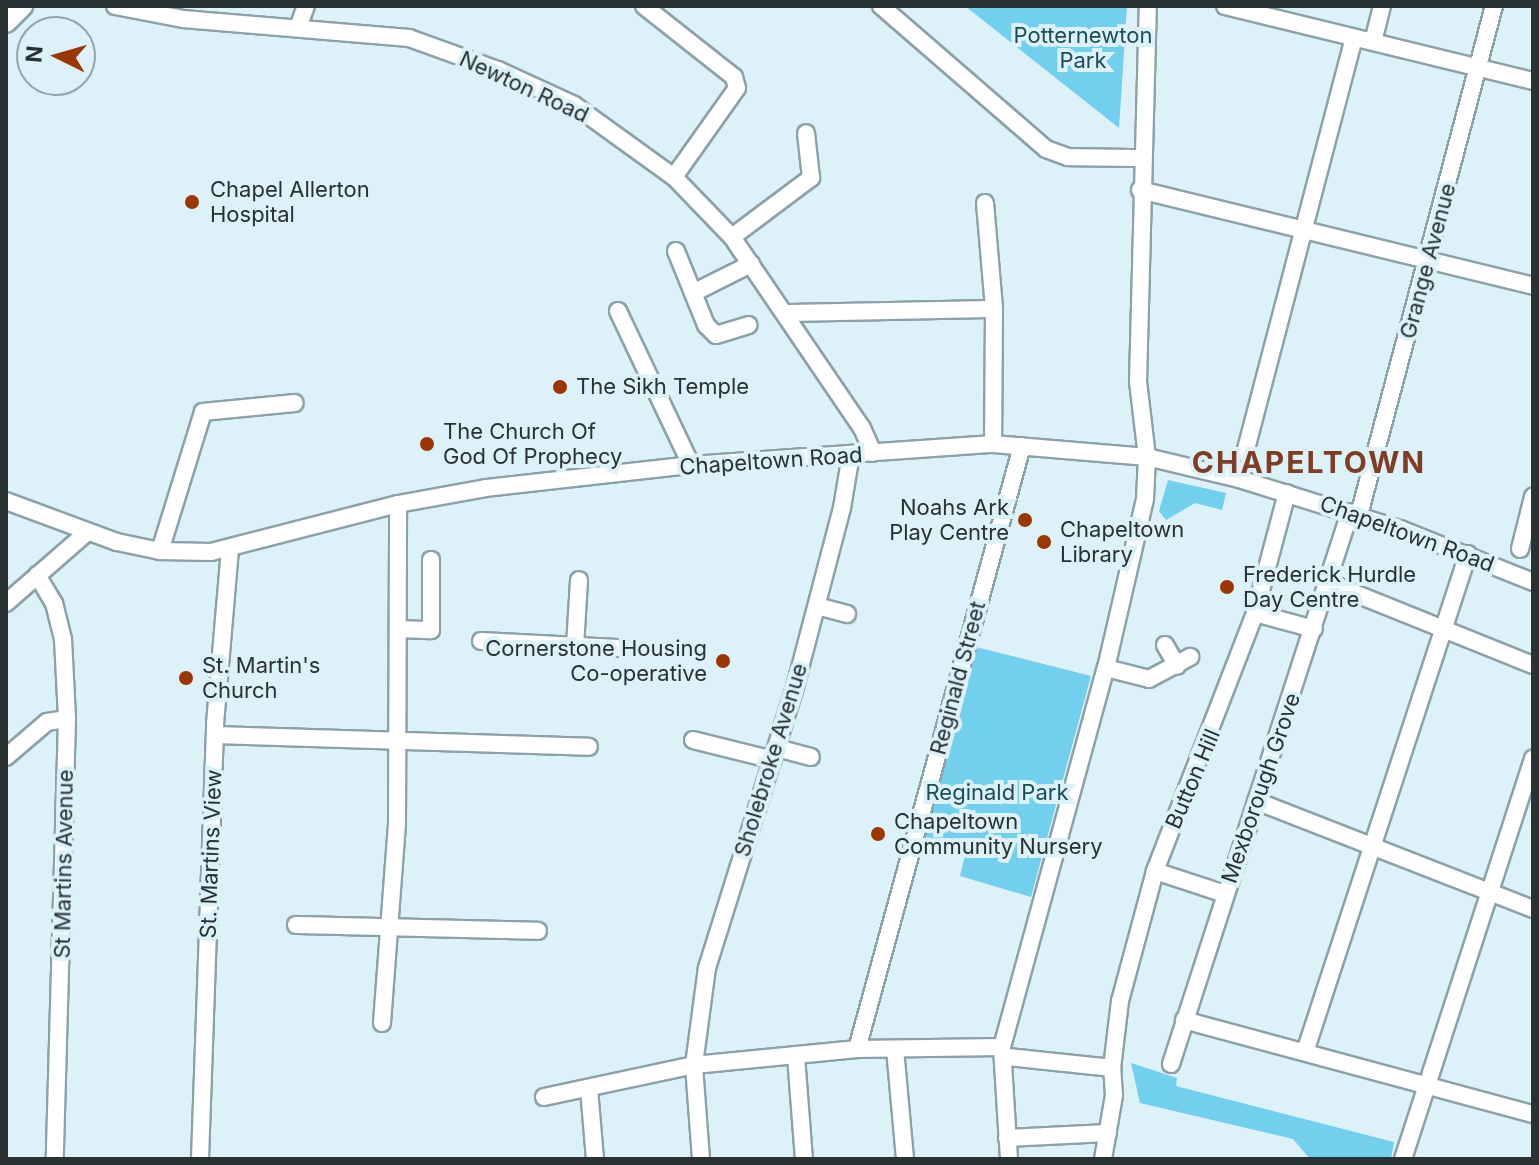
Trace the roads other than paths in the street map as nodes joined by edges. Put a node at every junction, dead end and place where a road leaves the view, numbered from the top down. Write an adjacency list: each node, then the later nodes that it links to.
1 (22, 6): 12 (main road)
2 (115, 6): 11 (street, Newton Road)
3 (306, 6): 13 (street)
4 (644, 6): 20 (street)
5 (881, 6): 19 (street)
6 (1148, 6): 19 (street)
7 (1225, 6): 10 (street)
8 (1382, 6): 15 (street)
9 (1494, 6): 16 (street, Grange Avenue)
10 (1277, 12): 14 (street)
11 (185, 13): 13 (street, Newton Road)
12 (6, 22)
13 (299, 25): 20 (street, Newton Road)
14 (1354, 38): 15 (street); 23 (street)
15 (1373, 42): 16 (street)
16 (1478, 68): 17 (street); 26 (street, Grange Avenue)
17 (1533, 81)
18 (806, 133): 24 (street)
19 (1142, 158): 21 (street)
20 (674, 177): 24 (street, Newton Road)
21 (1140, 190): 23 (street); 40 (street)
22 (985, 203): 30 (street)
23 (1302, 230): 26 (street); 38 (street)
24 (732, 237): 27 (street, Newton Road)
25 (676, 251): 29 (street)
26 (1429, 260): 28 (street); 46 (street, Grange Avenue)
27 (751, 264): 29 (street); 32 (street, Newton Road)
28 (1533, 286)
29 (693, 293): 33 (street)
30 (994, 309): 32 (street); 35 (street)
31 (618, 311): 41 (street)
32 (785, 313): 37 (street, Newton Road)
33 (748, 325)
34 (295, 403): 50 (street)
35 (993, 444): 36 (street, Chapeltown Road); 37 (street, Chapeltown Road)
36 (1022, 446): 40 (street, Chapeltown Road); 90 (street, Reginald Street)
37 (873, 453): 39 (street, Chapeltown Road)
38 (1245, 453)
39 (851, 454): 41 (street, Chapeltown Road); 58 (street, Sholebroke Avenue)
40 (1147, 457): 42 (street, Chapeltown Road); 69 (street)
41 (691, 465): 45 (street, Chapeltown Road)
42 (1287, 493): 46 (street, Chapeltown Road); 59 (street, Button Hill)
43 (1533, 497): 49 (street)
44 (6, 501): 47 (street, Chapeltown Road)
45 (398, 504): 48 (street, Chapeltown Road); 62 (street)
46 (1355, 513): 51 (street, Chapeltown Road); 56 (street, Mexborough Grove)
47 (85, 534): 50 (street, Chapeltown Road); 53 (street)
48 (230, 549): 50 (street, Chapeltown Road); 71 (street, St. Martins View)
49 (1520, 549)
50 (160, 551)
51 (1468, 554): 55 (street, Chapeltown Road); 61 (street)
52 (431, 560): 62 (street)
53 (37, 575): 57 (street); 70 (street, St Martins Avenue)
54 (579, 580): 66 (street)
55 (1533, 582)
56 (1329, 583): 61 (street); 63 (street, Mexborough Grove)
57 (6, 603)
58 (817, 606): 60 (street); 75 (street, Sholebroke Avenue)
59 (1255, 613): 63 (street); 81 (street, Button Hill)
60 (847, 614)
61 (1445, 628): 68 (street); 80 (street)
62 (398, 629): 73 (street)
63 (1314, 629): 79 (street, Mexborough Grove)
64 (481, 641): 66 (street)
65 (1165, 645): 69 (street)
66 (575, 646): 67 (street)
67 (617, 648)
68 (1533, 665)
69 (1106, 668): 93 (street)
70 (67, 719): 76 (street); 104 (street, St Martins Avenue)
71 (215, 735): 73 (street); 105 (street, St. Martins View)
72 (693, 740): 75 (street)
73 (398, 741): 74 (street); 86 (street)
74 (589, 747)
75 (775, 754): 77 (street); 96 (street, Sholebroke Avenue)
76 (6, 757)
77 (811, 757)
78 (1533, 759): 82 (street)
79 (1256, 801): 80 (street); 83 (street, Mexborough Grove)
80 (1374, 847): 82 (street); 92 (street)
81 (1155, 871): 83 (street); 97 (street, Button Hill)
82 (1490, 893): 84 (street); 98 (street)
83 (1225, 894): 88 (street, Mexborough Grove)
84 (1533, 909)
85 (296, 925): 86 (street)
86 (390, 927): 87 (street); 89 (street)
87 (538, 931)
88 (1184, 1020): 92 (street); 95 (street, Mexborough Grove)
89 (382, 1023)
90 (857, 1049): 91 (street); 94 (street)
91 (895, 1049): 93 (street); 109 (street)
92 (1305, 1052): 98 (street)
93 (1004, 1053): 97 (street); 103 (street)
94 (796, 1056): 96 (street); 108 (street)
95 (1171, 1064)
96 (694, 1065): 99 (street); 107 (street, Sholebroke Avenue)
97 (1112, 1068): 102 (street, Button Hill)
98 (1426, 1085): 101 (street); 112 (street)
99 (589, 1089): 100 (street); 106 (street)
100 (544, 1097)
101 (1533, 1114)
102 (1108, 1133): 103 (street); 111 (street, Button Hill)
103 (1007, 1138): 110 (street)
104 (55, 1159)
105 (200, 1159)
106 (595, 1159)
107 (701, 1159)
108 (804, 1159)
109 (905, 1159)
110 (1009, 1159)
111 (1103, 1159)
112 (1403, 1159)

